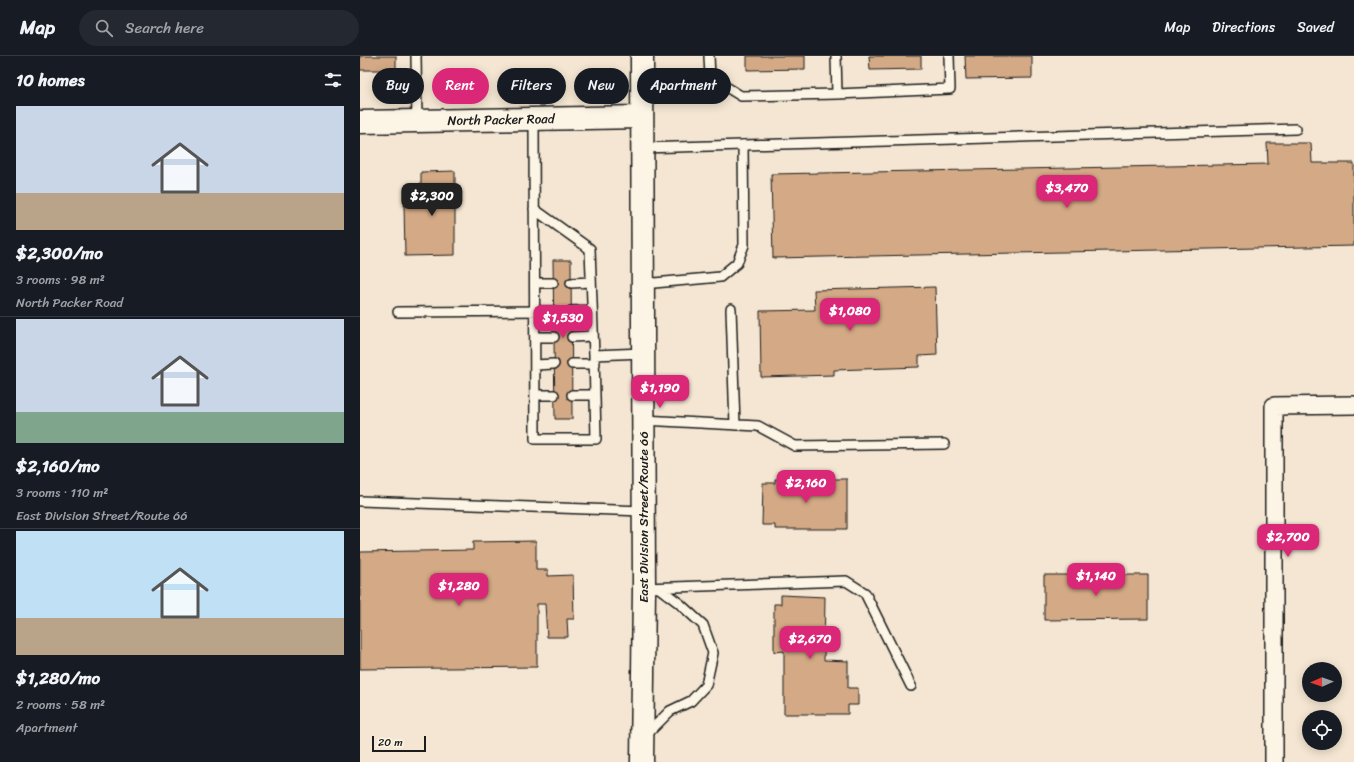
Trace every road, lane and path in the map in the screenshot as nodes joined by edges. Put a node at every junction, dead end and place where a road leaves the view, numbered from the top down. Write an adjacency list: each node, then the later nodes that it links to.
1 (416, 56): 9 (lane)
2 (642, 56): 7 (main road, East Division Street/Route 66)
3 (709, 56): 6 (lane)
4 (836, 56): 6 (lane)
5 (949, 56): 6 (lane)
6 (837, 94)
7 (642, 117): 8 (main road, North Packer Road); 13 (main road, East Division Street/Route 66)
8 (534, 119): 9 (main road, North Packer Road); 14 (lane)
9 (417, 121): 10 (main road, North Packer Road)
10 (360, 122)
11 (1296, 129): 12 (lane)
12 (743, 145): 13 (lane); 19 (lane)
13 (642, 148): 19 (main road, East Division Street/Route 66)
14 (534, 209): 15 (lane); 16 (lane)
15 (591, 282): 18 (lane); 21 (lane)
16 (535, 283): 17 (lane); 25 (lane)
17 (553, 283)
18 (571, 283)
19 (642, 284): 30 (main road, East Division Street/Route 66)
20 (731, 309): 41 (lane)
21 (592, 310): 23 (lane); 26 (lane)
22 (554, 311): 25 (lane)
23 (572, 311)
24 (398, 312): 25 (lane)
25 (535, 312): 27 (lane)
26 (593, 336): 29 (lane); 31 (lane)
27 (535, 337): 28 (lane); 34 (lane)
28 (554, 337)
29 (572, 337)
30 (643, 353): 31 (lane); 40 (main road, East Division Street/Route 66)
31 (594, 360): 33 (lane); 38 (lane)
32 (554, 364): 34 (lane)
33 (572, 364)
34 (535, 365): 35 (lane)
35 (535, 395): 36 (lane); 38 (lane)
36 (554, 395)
37 (572, 395): 38 (lane)
38 (595, 395)
39 (1354, 405): 49 (street)
40 (643, 420): 41 (lane); 44 (main road, East Division Street/Route 66)
41 (735, 425): 42 (lane)
42 (944, 444)
43 (360, 500): 44 (lane)
44 (644, 511): 45 (main road, East Division Street/Route 66)
45 (651, 588): 46 (lane); 47 (main road, East Division Street/Route 66); 47 (lane)
46 (911, 686)
47 (642, 738): 48 (main road, East Division Street/Route 66)
48 (642, 762)
49 (1274, 762)

